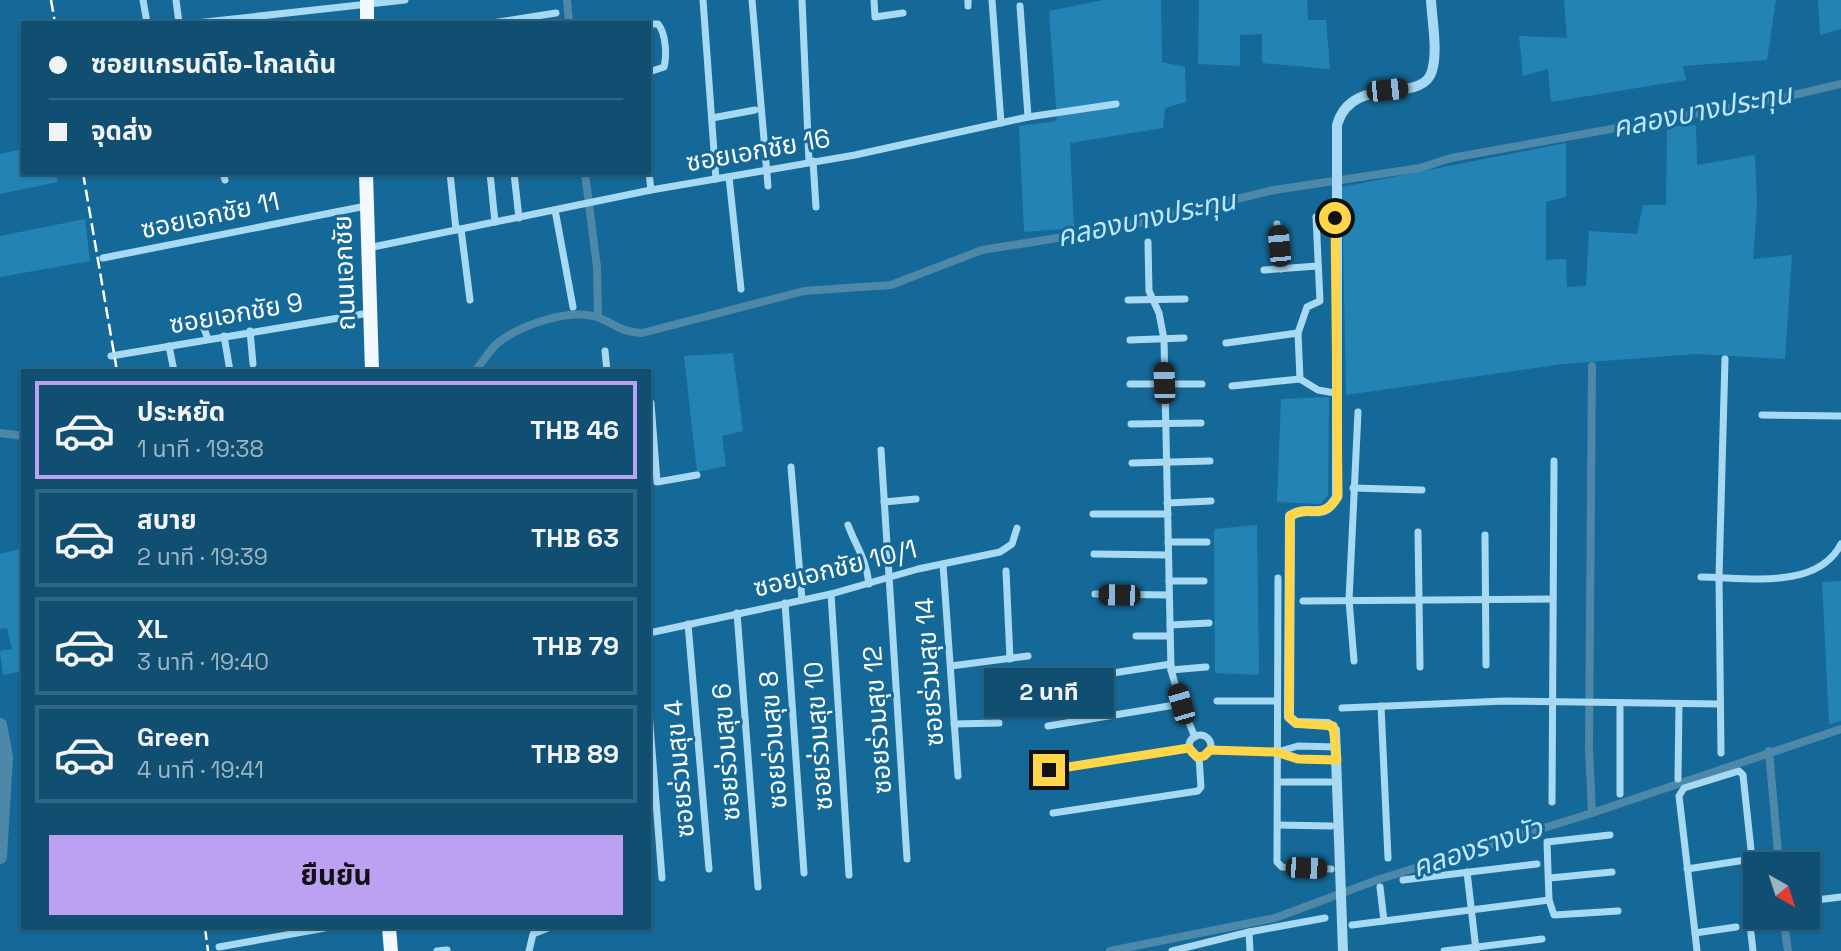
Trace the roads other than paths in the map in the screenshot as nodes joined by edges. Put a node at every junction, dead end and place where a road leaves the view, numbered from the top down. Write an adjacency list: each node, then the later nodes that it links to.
1 (143, 0): 14 (street)
2 (176, 0): 15 (street)
3 (405, 0): 10 (street)
4 (703, 0): 24 (street)
5 (752, 0): 27 (street)
6 (802, 0): 26 (street)
7 (874, 0): 13 (street)
8 (992, 0): 25 (street)
9 (1431, 0): 81 (street)
10 (367, 3): 16 (street); 17 (main road)
11 (1020, 6): 23 (street)
12 (556, 13): 18 (street)
13 (903, 13)
14 (147, 21)
15 (179, 21)
16 (213, 21)
17 (367, 21)
18 (505, 21)
19 (651, 24): 20 (street)
20 (651, 71)
21 (1116, 104): 23 (street, ซอยเอกชัย 16)
22 (755, 110): 24 (street)
23 (1028, 117): 25 (street, ซอยเอกชัย 16)
24 (712, 118): 34 (street)
25 (1001, 123): 26 (street, ซอยเอกชัย 16)
26 (811, 161): 27 (street, ซอยเอกชัย 16); 38 (street)
27 (767, 169): 33 (street, ซอยเอกชัย 16); 35 (street)
28 (366, 175): 37 (main road, ถนนเอกชัย)
29 (450, 175): 44 (street)
30 (490, 175): 42 (street)
31 (514, 175): 41 (street)
32 (649, 175): 36 (street)
33 (729, 177): 34 (street, ซอยเอกชัย 16); 51 (street)
34 (716, 179): 36 (street, ซอยเอกชัย 16)
35 (768, 186)
36 (651, 190): 39 (street, ซอยเอกชัย 16)
37 (366, 206): 46 (main road, ถนนเอกชัย); 47 (street, ซอยเอกชัย 11)
38 (816, 207)
39 (555, 211): 41 (street, ซอยเอกชัย 16); 56 (street)
40 (1317, 217): 48 (street)
41 (519, 218): 42 (street, ซอยเอกชัย 16)
42 (495, 222): 44 (street, ซอยเอกชัย 16)
43 (1277, 224): 49 (street)
44 (458, 230): 46 (street, ซอยเอกชัย 16); 53 (street)
45 (1149, 242): 55 (street)
46 (367, 248): 57 (main road, ถนนเอกชัย)
47 (103, 258)
48 (1317, 266): 49 (street); 60 (street)
49 (1281, 268): 50 (street)
50 (1264, 270)
51 (741, 289)
52 (1185, 299): 55 (street)
53 (470, 300)
54 (1128, 300): 55 (street)
55 (1152, 300): 62 (street)
56 (573, 307)
57 (369, 313): 59 (street, ซอยเอกชัย 9); 74 (main road, ถนนเอกชัย)
58 (194, 319): 64 (street)
59 (250, 331): 61 (street, ซอยเอกชัย 9); 71 (street)
60 (1298, 332): 66 (street); 76 (street)
61 (224, 336): 64 (street, ซอยเอกชัย 9); 73 (street)
62 (1164, 338): 63 (street); 65 (street); 77 (street)
63 (1184, 338)
64 (208, 339): 67 (street, ซอยเอกชัย 9)
65 (1130, 340)
66 (1226, 343)
67 (169, 346): 69 (street, ซอยเอกชัย 9); 72 (street)
68 (605, 351): 75 (street)
69 (111, 356)
70 (1725, 359): 117 (street)
71 (253, 364)
72 (174, 369)
73 (230, 369)
74 (372, 369)
75 (607, 369)
76 (1300, 379): 80 (street); 81 (street)
77 (1164, 383): 78 (street); 79 (street); 87 (street)
78 (1130, 384)
79 (1202, 384)
80 (1233, 386)
81 (1335, 393): 163 (street)
82 (651, 403): 89 (street)
83 (1358, 412): 97 (street)
84 (1762, 415): 85 (street)
85 (1841, 416)
86 (1131, 424): 87 (street)
87 (1164, 424): 88 (street); 93 (street)
88 (1201, 424)
89 (651, 428): 96 (street)
90 (881, 450): 101 (street, ซอยร่วมสุข 12)
91 (1210, 461): 93 (street)
92 (1554, 461): 126 (street)
93 (1166, 462): 94 (street); 102 (street)
94 (1132, 463)
95 (790, 467): 127 (street)
96 (697, 475)
97 (1353, 488): 98 (street); 128 (street)
98 (1422, 490)
99 (916, 499): 101 (street)
100 (1211, 501): 102 (street)
101 (884, 502): 118 (street, ซอยร่วมสุข 12)
102 (1167, 503): 104 (street)
103 (1093, 514): 104 (street)
104 (1168, 514): 109 (street)
105 (848, 525): 122 (street)
106 (1017, 528): 114 (street, ซอยเอกชัย 10/1)
107 (1418, 532): 129 (street)
108 (1485, 535): 130 (street)
109 (1168, 542): 110 (street); 113 (street)
110 (1207, 542)
111 (1841, 544): 117 (street)
112 (1094, 554): 113 (street)
113 (1168, 555): 120 (street)
114 (943, 564): 118 (street, ซอยเอกชัย 10/1); 144 (street, ซอยร่วมสุข 14)
115 (1006, 571): 141 (street)
116 (1701, 577): 117 (street)
117 (1719, 577): 155 (street)
118 (890, 578): 122 (street, ซอยเอกชัย 10/1); 182 (street, ซอยร่วมสุข 12)
119 (1278, 578): 150 (street)
120 (1170, 581): 121 (street); 125 (street)
121 (1204, 582)
122 (869, 584): 123 (street, ซอยเอกชัย 10/1)
123 (831, 594): 127 (street, ซอยเอกชัย 10/1); 190 (street, ซอยร่วมสุข 10)
124 (1095, 594): 125 (street)
125 (1168, 596): 136 (street)
126 (1553, 599): 130 (street); 151 (street)
127 (802, 600): 132 (street, ซอยเอกชัย 10/1)
128 (1349, 600): 129 (street); 131 (street); 142 (street)
129 (1419, 600): 130 (street); 147 (street)
130 (1486, 600): 143 (street)
131 (1303, 601)
132 (785, 603): 133 (street, ซอยเอกชัย 10/1); 189 (street, ซอยร่วมสุข 8)
133 (737, 613): 135 (street, ซอยเอกชัย 10/1); 194 (street, ซอยร่วมสุข 6)
134 (1209, 623): 136 (street)
135 (688, 624): 137 (street, ซอยเอกชัย 10/1); 184 (street, ซอยร่วมสุข 4)
136 (1170, 625): 139 (street)
137 (651, 633)
138 (1136, 636): 139 (street)
139 (1170, 636): 145 (street)
140 (1028, 656): 141 (street)
141 (1010, 659): 144 (street)
142 (1354, 661)
143 (1486, 664)
144 (951, 666): 159 (street, ซอยร่วมสุข 14)
145 (1171, 667): 146 (street); 148 (street); 153 (street)
146 (1206, 667)
147 (1420, 667)
148 (1049, 683)
149 (1217, 701): 150 (street)
150 (1277, 701): 166 (street)
151 (1552, 703): 152 (street); 156 (street); 176 (street)
152 (1620, 703): 154 (street); 175 (street)
153 (1181, 704): 160 (street); 161 (street)
154 (1679, 704): 155 (street); 172 (street)
155 (1720, 704): 167 (street)
156 (1381, 706): 157 (street); 181 (street)
157 (1342, 708)
158 (999, 723): 159 (street)
159 (954, 724): 171 (street, ซอยร่วมสุข 14)
160 (1048, 726)
161 (1195, 737): 164 (street); 165 (street)
162 (651, 738): 191 (street)
163 (1337, 747): 166 (street); 169 (street)
164 (1189, 748): 168 (street); 170 (street)
165 (1210, 750): 166 (street); 168 (street)
166 (1276, 752): 169 (street); 173 (street)
167 (1721, 753)
168 (1199, 757): 177 (street)
169 (1337, 760): 220 (street)
170 (1049, 770)
171 (958, 776)
172 (1678, 779)
173 (1280, 782): 174 (street); 178 (street)
174 (1330, 782)
175 (1620, 794)
176 (1552, 802)
177 (1053, 813)
178 (1278, 824): 179 (street); 185 (street)
179 (1331, 826)
180 (1610, 835): 192 (street)
181 (1388, 858)
182 (907, 859)
183 (1537, 864): 187 (street)
184 (709, 869)
185 (1331, 869)
186 (1687, 869): 186 (street); 210 (street)
187 (1467, 872): 193 (street); 199 (street)
188 (1612, 872): 192 (street)
189 (803, 873)
190 (849, 875)
191 (662, 878)
192 (1550, 878): 197 (street)
193 (1404, 880)
194 (758, 887)
195 (1380, 887): 202 (street)
196 (1841, 897): 198 (street)
197 (1549, 900): 199 (street); 200 (street)
198 (1820, 900)
199 (1471, 910): 202 (street); 213 (street)
200 (1618, 911)
201 (1325, 918): 209 (street)
202 (1384, 921): 203 (street)
203 (1352, 925)
204 (1736, 927): 210 (street)
205 (319, 929): 212 (street)
206 (389, 929): 215 (main road)
207 (546, 929): 217 (street)
208 (1750, 929): 223 (street)
209 (1249, 932): 218 (street); 219 (street)
210 (1695, 933): 222 (street)
211 (1542, 939): 213 (street)
212 (219, 947)
213 (1476, 949): 221 (street)
214 (447, 950): 216 (street)
215 (391, 951)
216 (437, 951)
217 (529, 951)
218 (1172, 951)
219 (1251, 951)
220 (1343, 951)
221 (1444, 951)
222 (1697, 951)
223 (1753, 951)

